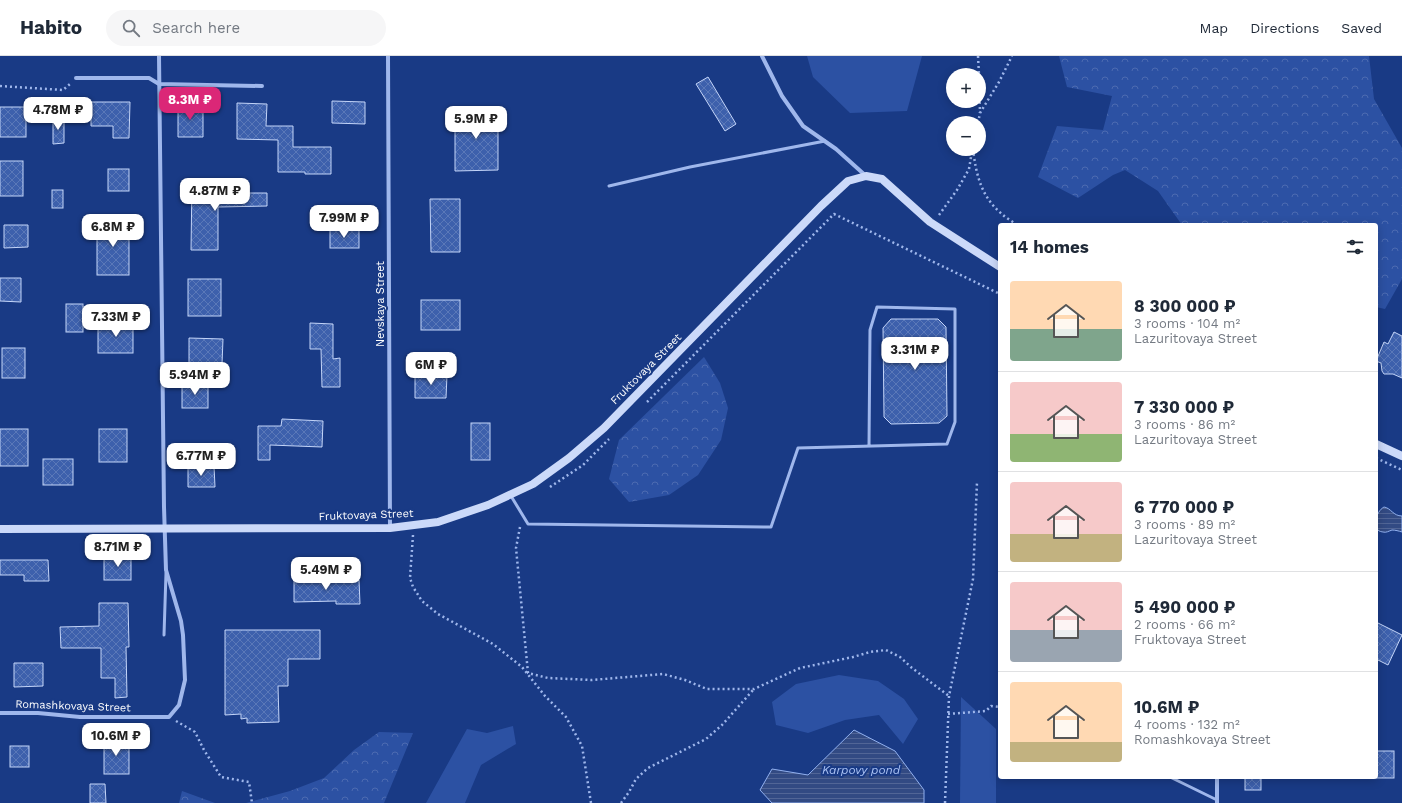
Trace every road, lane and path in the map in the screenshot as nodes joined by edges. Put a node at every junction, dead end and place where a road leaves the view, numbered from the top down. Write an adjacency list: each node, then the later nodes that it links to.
1 (159, 56): 8 (street)
2 (388, 56): 32 (street, Nevskaya Street)
3 (762, 56): 14 (street)
4 (978, 56): 6 (path)
5 (1012, 56): 12 (path)
6 (979, 68)
7 (76, 78): 8 (street); 9 (path)
8 (159, 84): 10 (street); 34 (street)
9 (0, 86)
10 (262, 86)
11 (980, 108): 12 (path)
12 (980, 113): 13 (path)
13 (979, 116)
14 (825, 140): 17 (street); 18 (lane)
15 (972, 156): 21 (path)
16 (974, 156): 20 (path)
17 (866, 176): 21 (street); 30 (street, Fruktovaya Street)
18 (609, 186)
19 (834, 214): 23 (path)
20 (1014, 223)
21 (933, 224): 22 (street)
22 (998, 266)
23 (998, 293)
24 (1378, 445): 26 (street)
25 (869, 446): 25 (lane); 31 (lane)
26 (1402, 456)
27 (1378, 459): 28 (path)
28 (1402, 470)
29 (977, 482): 40 (path)
30 (510, 494): 31 (lane); 32 (street, Fruktovaya Street)
31 (523, 515): 38 (path)
32 (390, 528): 34 (street, Fruktovaya Street)
33 (0, 529): 34 (street, Fruktovaya Street)
34 (166, 530): 36 (street)
35 (414, 532): 38 (path)
36 (166, 570): 37 (lane); 44 (street)
37 (164, 636)
38 (528, 673): 39 (path); 49 (path)
39 (754, 689): 40 (path); 50 (path)
40 (949, 696): 43 (path)
41 (998, 707): 43 (path)
42 (0, 713): 44 (street, Romashkovaya Street)
43 (948, 714): 51 (path)
44 (169, 718): 48 (path)
45 (1174, 779): 47 (lane)
46 (1217, 779): 47 (street)
47 (1216, 802)
48 (252, 803)
49 (591, 803)
50 (621, 803)
51 (945, 803)

